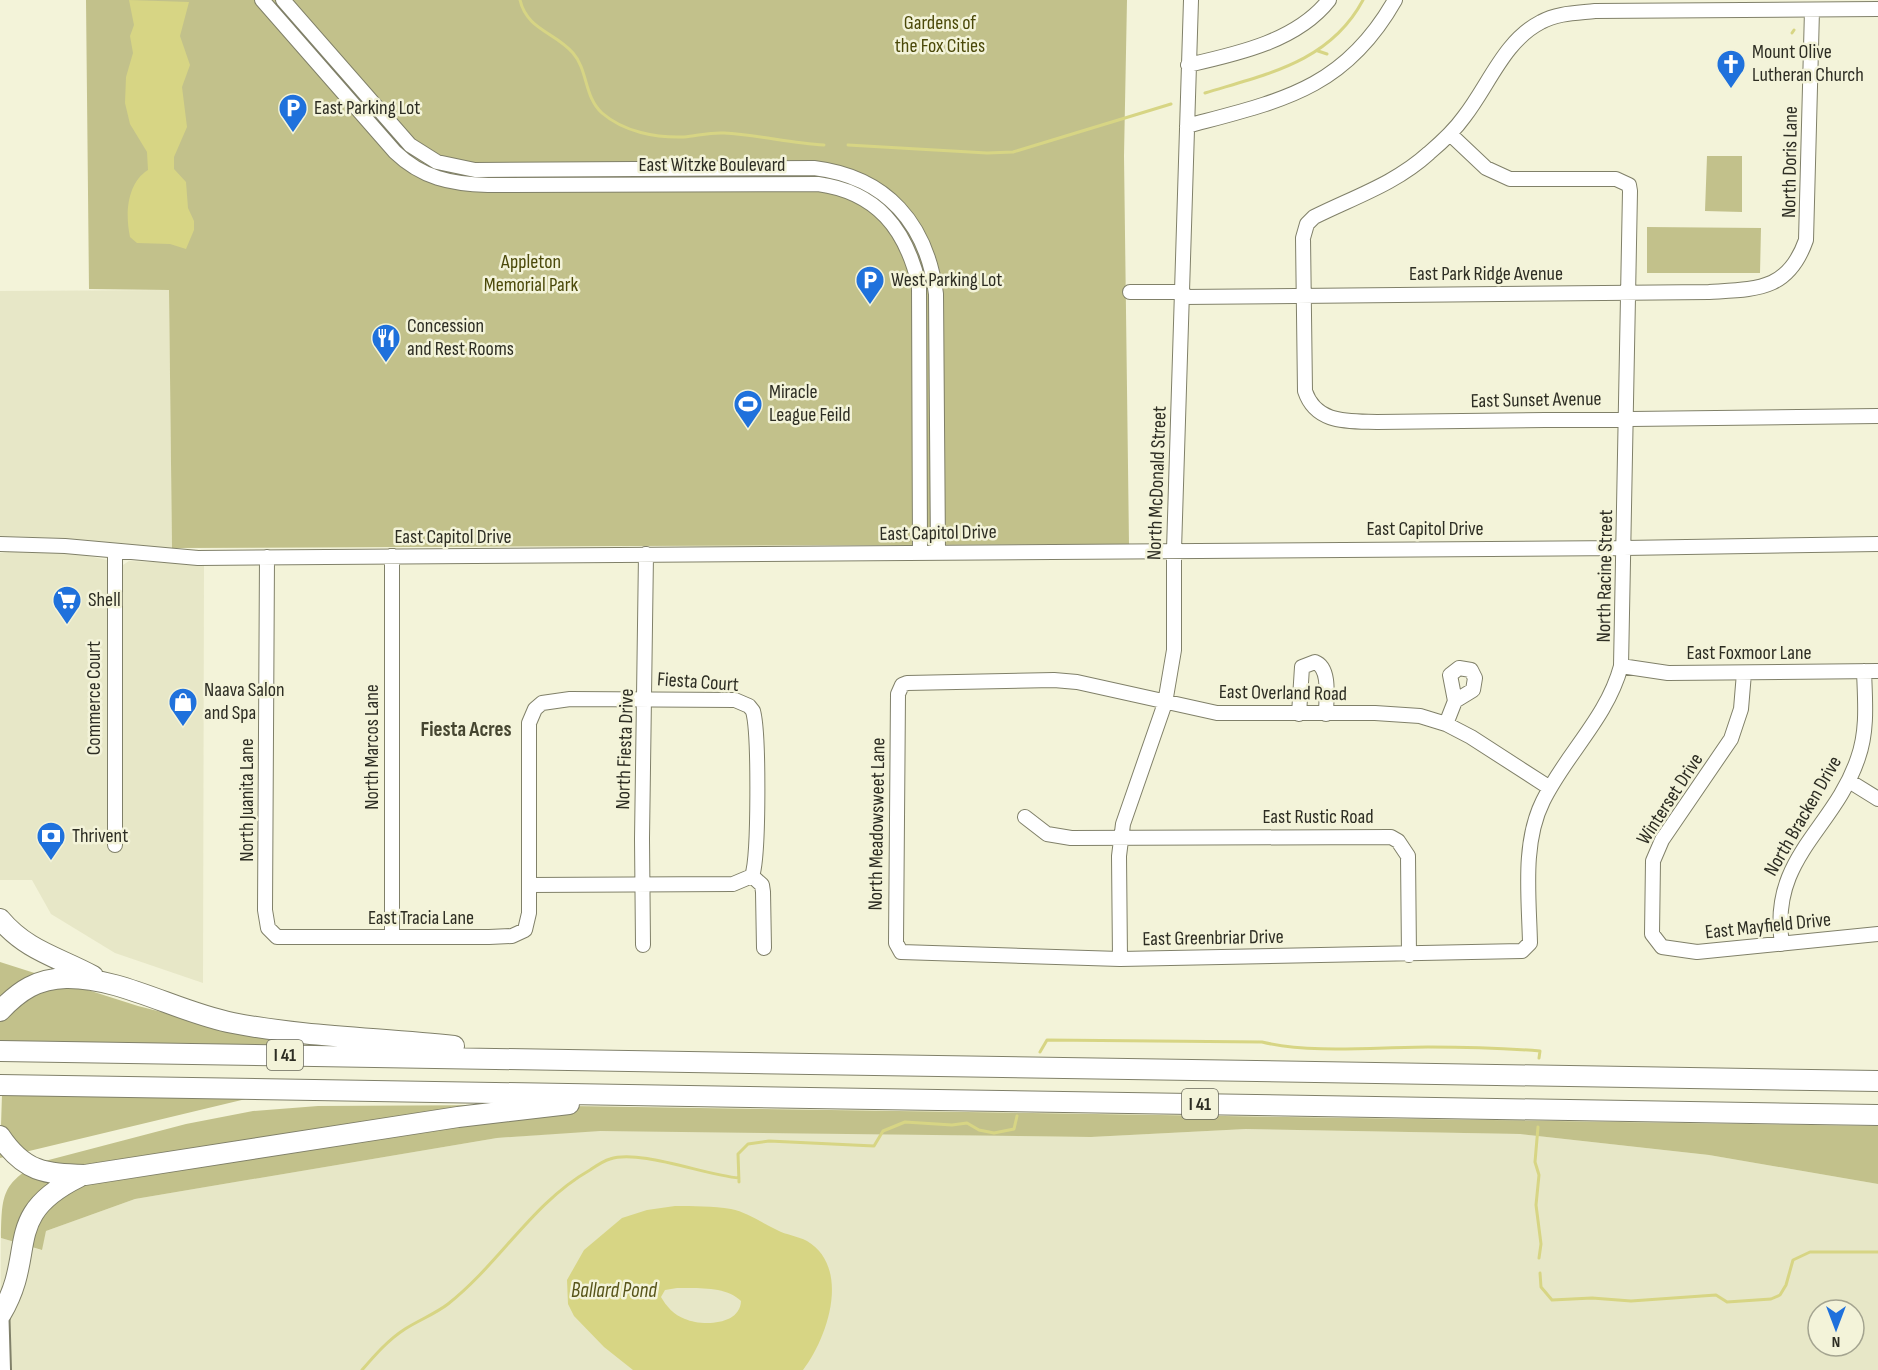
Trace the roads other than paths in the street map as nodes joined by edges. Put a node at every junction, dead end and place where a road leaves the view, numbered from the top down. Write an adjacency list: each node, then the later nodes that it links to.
1 (262, 0): 24 (street, East Witzke Boulevard)
2 (283, 0): 25 (street, East Witzke Boulevard)
3 (1191, 0): 9 (street, North McDonald Street)
4 (1329, 0): 9 (street)
5 (1395, 0): 10 (street)
6 (1755, 5): 7 (street); 11 (street)
7 (1816, 6): 8 (street); 12 (street, North Doris Lane)
8 (1878, 9)
9 (1188, 65): 10 (street, North McDonald Street)
10 (1187, 126): 15 (street, North McDonald Street)
11 (1450, 134): 14 (street, North Racine Street); 16 (street, East Sunset Avenue)
12 (1787, 274): 14 (street, East Park Ridge Avenue)
13 (1130, 292): 15 (street, East Park Ridge Avenue)
14 (1628, 292): 16 (street, East Park Ridge Avenue); 18 (street, North Racine Street)
15 (1183, 295): 16 (street, East Park Ridge Avenue); 22 (street, North McDonald Street)
16 (1303, 296): 18 (street, East Sunset Avenue)
17 (1878, 416): 18 (street, East Sunset Avenue)
18 (1626, 418): 21 (street, North Racine Street)
19 (0, 544): 23 (street, East Capitol Drive)
20 (1878, 544): 21 (street, East Capitol Drive)
21 (1624, 548): 22 (street, East Capitol Drive); 29 (street, North Racine Street)
22 (1174, 550): 25 (street, East Capitol Drive); 35 (street, North McDonald Street)
23 (115, 551): 28 (street, East Capitol Drive); 44 (street, Commerce Court)
24 (920, 553): 25 (street, East Capitol Drive); 26 (street, East Capitol Drive)
25 (938, 553)
26 (646, 554): 27 (street, East Capitol Drive); 33 (street, North Fiesta Drive)
27 (392, 556): 28 (street, East Capitol Drive); 51 (street, North Marcos Lane)
28 (267, 557): 49 (street, North Juanita Lane)
29 (1621, 666): 31 (street, East Foxmoor Lane); 40 (street, North Racine Street)
30 (1871, 671): 31 (street, East Foxmoor Lane); 39 (street, North Bracken Drive)
31 (1744, 673): 54 (street, Winterset Drive)
32 (898, 694): 35 (street, East Overland Road); 57 (street, North Meadowsweet Lane)
33 (645, 698): 45 (street, Fiesta Court); 46 (street, Fiesta Court); 47 (street, North Fiesta Drive)
34 (1455, 701): 38 (street)
35 (1165, 703): 36 (street, East Overland Road); 43 (street, North McDonald Street)
36 (1299, 714): 37 (street, East Overland Road); 37 (street)
37 (1326, 714): 38 (street, East Overland Road)
38 (1446, 724): 40 (street, East Overland Road)
39 (1849, 781): 41 (street); 52 (street, North Bracken Drive)
40 (1550, 788): 56 (street, North Racine Street)
41 (1878, 799)
42 (1025, 817): 43 (street)
43 (1121, 838): 58 (street, East Rustic Road); 59 (street, North McDonald Street)
44 (114, 845)
45 (752, 876): 47 (street); 55 (street)
46 (529, 885): 47 (street); 51 (street, East Tracia Lane)
47 (642, 885): 53 (street, North Fiesta Drive)
48 (0, 919): 60 (highway)
49 (271, 933): 51 (street, East Tracia Lane)
50 (1878, 934): 52 (street, East Mayfield Drive)
51 (392, 937)
52 (1782, 944): 54 (street, East Mayfield Drive)
53 (644, 945)
54 (1662, 946)
55 (764, 948)
56 (1526, 949): 58 (street, East Greenbriar Drive)
57 (901, 952): 59 (street, East Greenbriar Drive)
58 (1409, 955): 59 (street, East Greenbriar Drive)
59 (1120, 959)
60 (109, 984): 61 (highway); 63 (highway)
61 (0, 1011)
62 (0, 1051): 63 (highway, I 41)
63 (570, 1059): 64 (highway, I 41)
64 (1878, 1081)
65 (0, 1085): 66 (highway, I 41)
66 (680, 1096): 67 (highway, I 41); 69 (highway)
67 (1878, 1115)
68 (0, 1136): 69 (highway)
69 (85, 1175): 70 (highway)
70 (1, 1306): 71 (main road)
71 (2, 1370)

